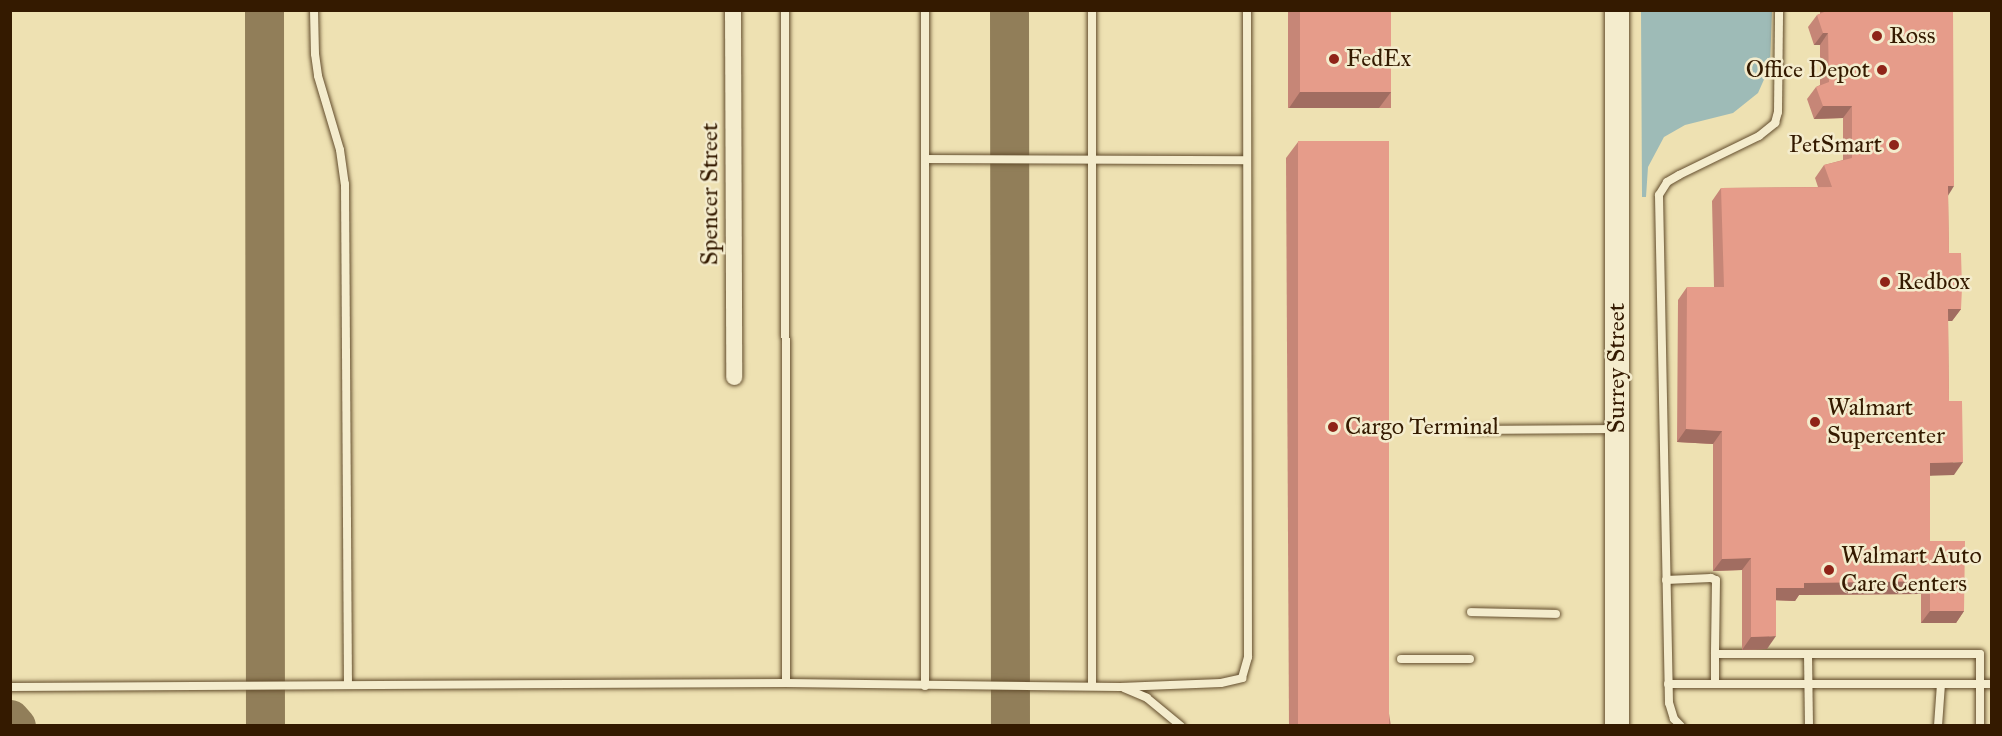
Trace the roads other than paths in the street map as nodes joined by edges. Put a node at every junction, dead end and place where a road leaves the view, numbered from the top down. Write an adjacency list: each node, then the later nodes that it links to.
1 (314, 10): 29 (lane)
2 (733, 10): 12 (street, Spencer Street)
3 (785, 10): 22 (lane)
4 (925, 10): 9 (lane)
5 (1092, 10): 10 (lane)
6 (1247, 10): 11 (lane)
7 (1617, 10): 13 (street, Surrey Street)
8 (1779, 10): 15 (lane)
9 (925, 159): 10 (lane); 30 (lane)
10 (1092, 159): 11 (lane); 31 (lane)
11 (1247, 160): 33 (lane)
12 (734, 377)
13 (1617, 429): 14 (lane); 35 (street, Surrey Street)
14 (1470, 430)
15 (1666, 580): 18 (lane); 23 (lane)
16 (1471, 612): 17 (lane)
17 (1556, 614)
18 (1716, 654): 19 (lane); 24 (lane)
19 (1808, 654): 25 (lane); 27 (lane)
20 (1401, 659): 21 (lane)
21 (1470, 659)
22 (786, 683): 29 (lane); 30 (lane)
23 (1668, 684): 24 (lane); 36 (lane)
24 (1715, 684): 25 (lane)
25 (1808, 684): 26 (lane); 37 (lane)
26 (1941, 684): 27 (lane); 38 (lane)
27 (1980, 684): 28 (lane); 39 (lane)
28 (1992, 684)
29 (348, 685): 32 (lane)
30 (926, 686): 31 (lane)
31 (1092, 686): 33 (lane)
32 (10, 687)
33 (1120, 687): 34 (lane)
34 (1180, 726)
35 (1617, 726)
36 (1681, 726)
37 (1809, 726)
38 (1938, 726)
39 (1980, 726)

